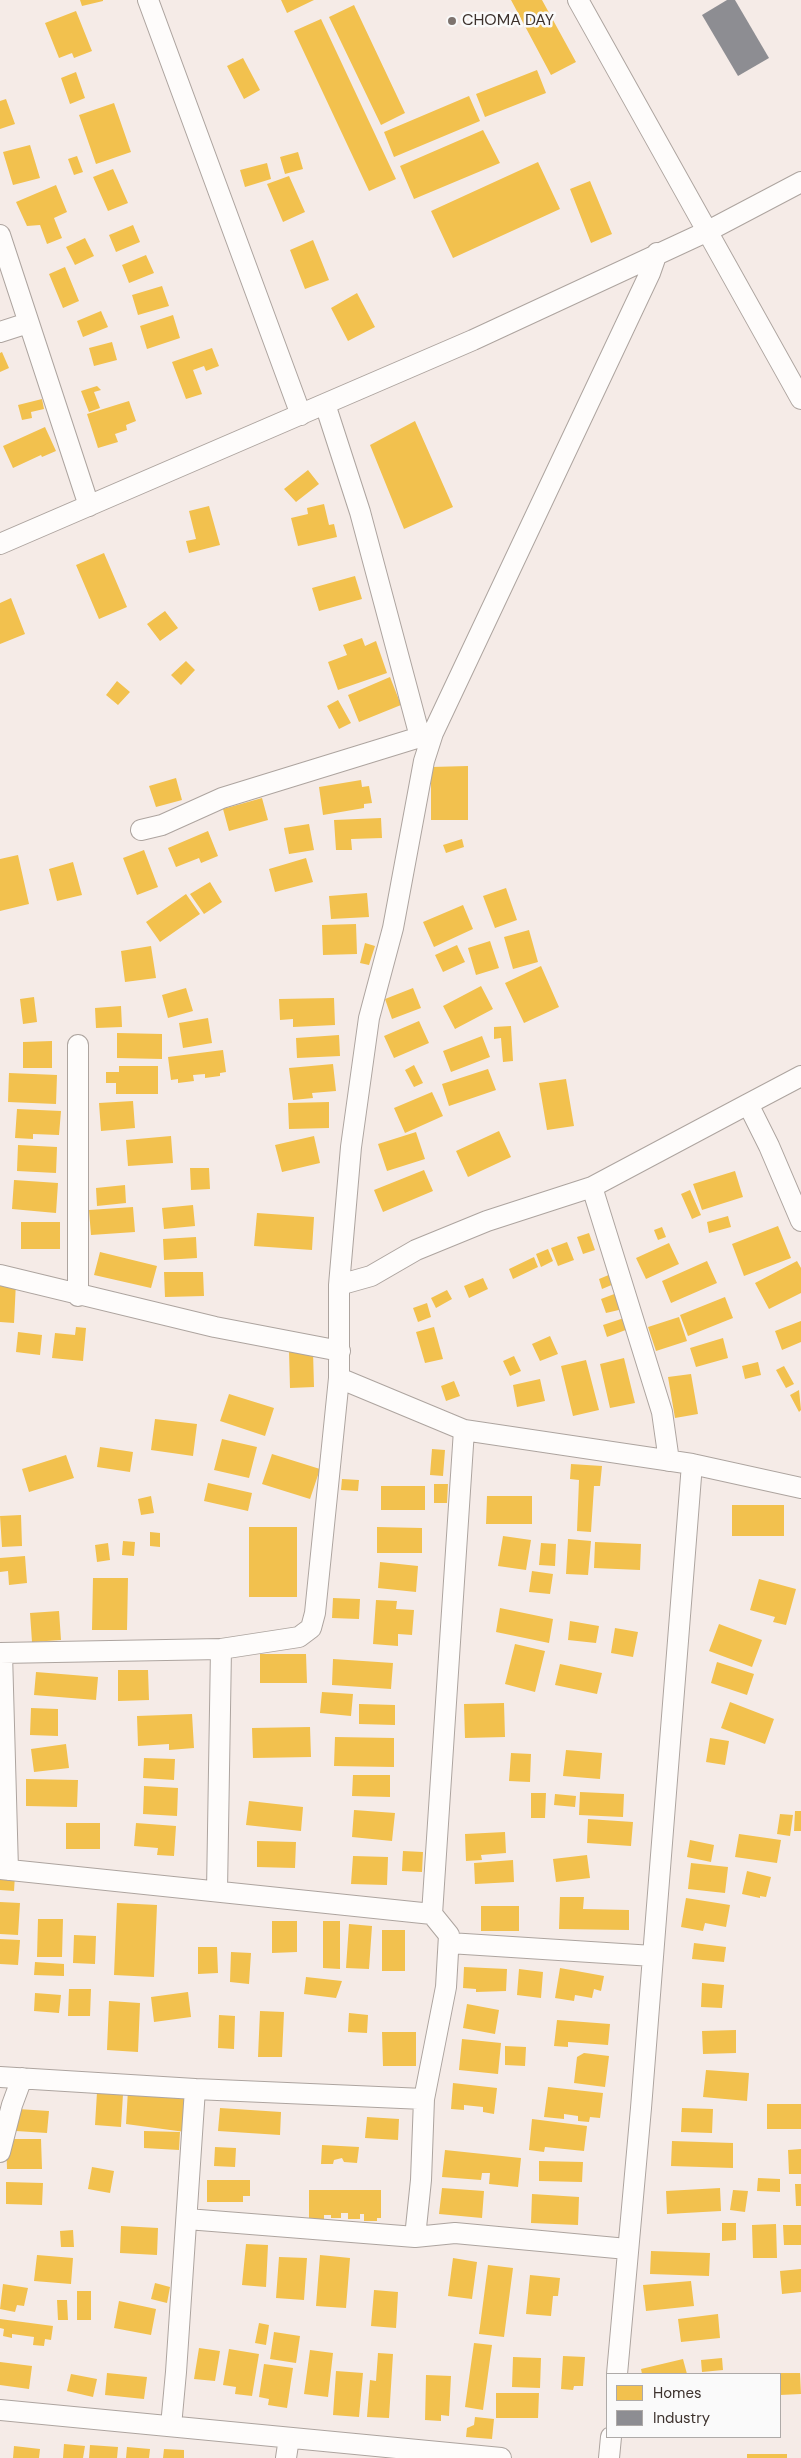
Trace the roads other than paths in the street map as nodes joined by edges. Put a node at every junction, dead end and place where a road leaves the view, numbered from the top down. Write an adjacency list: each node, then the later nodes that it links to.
1 (148, 0): 11 (street)
2 (578, 0): 4 (street)
3 (801, 182): 4 (street)
4 (708, 231): 6 (street); 9 (street)
5 (0, 235): 7 (street)
6 (657, 253): 10 (street); 14 (street)
7 (28, 322): 8 (street); 12 (street)
8 (0, 332)
9 (801, 399)
10 (325, 404): 11 (street); 14 (street)
11 (301, 415): 12 (street)
12 (89, 506): 13 (street)
13 (0, 544)
14 (426, 735): 15 (street); 22 (street)
15 (141, 830)
16 (78, 1045): 23 (street)
17 (801, 1076): 18 (street)
18 (748, 1104): 19 (street); 20 (street)
19 (592, 1187): 22 (street); 27 (street)
20 (801, 1221)
21 (0, 1275): 23 (street)
22 (339, 1285): 24 (street)
23 (78, 1296): 24 (street)
24 (340, 1352): 25 (street)
25 (338, 1378): 26 (street); 30 (street)
26 (464, 1430): 27 (street); 34 (street)
27 (669, 1461): 28 (street)
28 (692, 1464): 29 (street); 36 (street)
29 (801, 1488)
30 (221, 1649): 31 (street); 33 (street)
31 (1, 1653): 32 (street)
32 (4, 1870): 33 (street)
33 (217, 1892): 34 (street)
34 (432, 1914): 35 (street)
35 (449, 1943): 36 (street); 40 (street)
36 (653, 1956): 44 (street)
37 (0, 2077): 38 (street)
38 (22, 2078): 39 (street); 41 (street)
39 (196, 2089): 40 (street); 42 (street)
40 (424, 2099): 43 (street)
41 (0, 2152)
42 (188, 2219): 43 (street); 47 (street)
43 (415, 2237): 44 (street)
44 (627, 2249): 45 (street)
45 (617, 2373)
46 (0, 2410): 47 (street)
47 (171, 2426): 48 (street)
48 (289, 2438): 50 (street); 51 (street)
49 (611, 2438): 52 (street)
50 (286, 2458)
51 (501, 2458)
52 (610, 2458)

